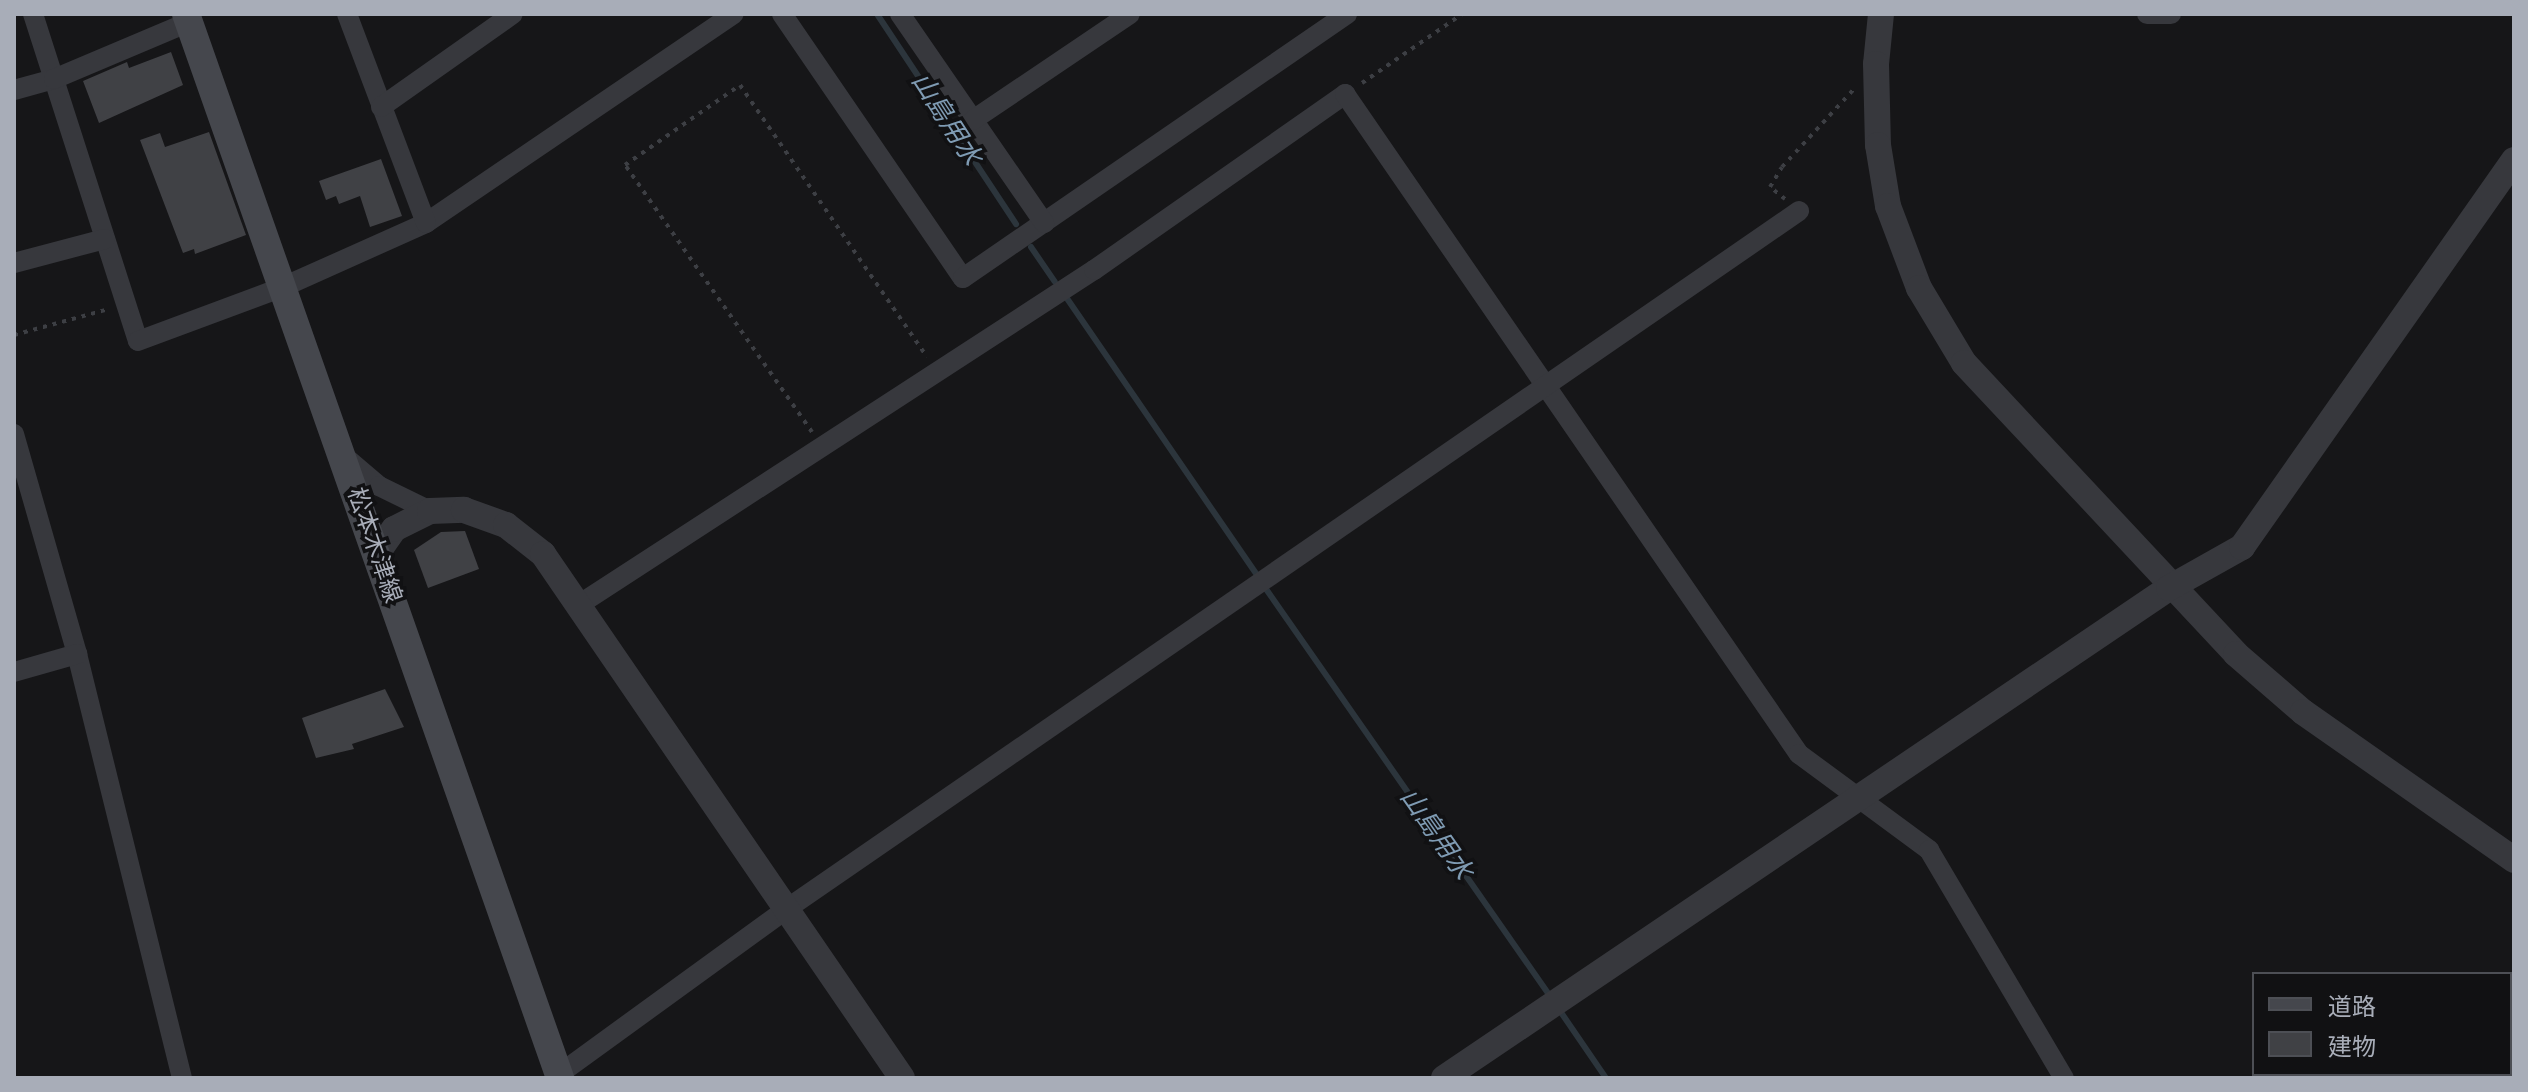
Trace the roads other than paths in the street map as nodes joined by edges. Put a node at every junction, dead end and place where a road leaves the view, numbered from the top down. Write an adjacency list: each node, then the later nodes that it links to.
1 (33, 14): 15 (street)
2 (347, 14): 17 (street)
3 (477, 14): 14 (street)
4 (513, 14): 14 (street)
5 (734, 14): 21 (street)
6 (782, 14): 22 (street)
7 (900, 14): 18 (street)
8 (1130, 14): 18 (street)
9 (1347, 14): 22 (street)
10 (1881, 14): 31 (street)
11 (2147, 14): 12 (street)
12 (2171, 14)
13 (187, 18): 15 (street); 25 (main road, 松本木津線)
14 (483, 35): 17 (street)
15 (54, 79): 16 (street); 23 (street)
16 (14, 90)
17 (381, 107): 21 (street)
18 (973, 120): 22 (street)
19 (2514, 160): 31 (street)
20 (1799, 211): 26 (street)
21 (426, 223): 25 (street)
22 (1044, 223)
23 (105, 239): 24 (street); 25 (street)
24 (14, 263)
25 (283, 287): 28 (main road, 松本木津線)
26 (1548, 388): 32 (street); 35 (street); 37 (street)
27 (14, 434): 33 (street)
28 (344, 456): 29 (street); 30 (main road, 松本木津線)
29 (430, 511): 30 (street); 32 (street)
30 (378, 552): 38 (main road, 松本木津線)
31 (2169, 588): 35 (street); 36 (street)
32 (580, 604): 37 (street)
33 (77, 654): 34 (street); 39 (street)
34 (14, 672)
35 (1856, 797): 41 (street); 42 (street)
36 (2514, 860)
37 (788, 908): 38 (street); 40 (street)
38 (559, 1076)
39 (182, 1078)
40 (902, 1078)
41 (1444, 1078)
42 (2064, 1078)

